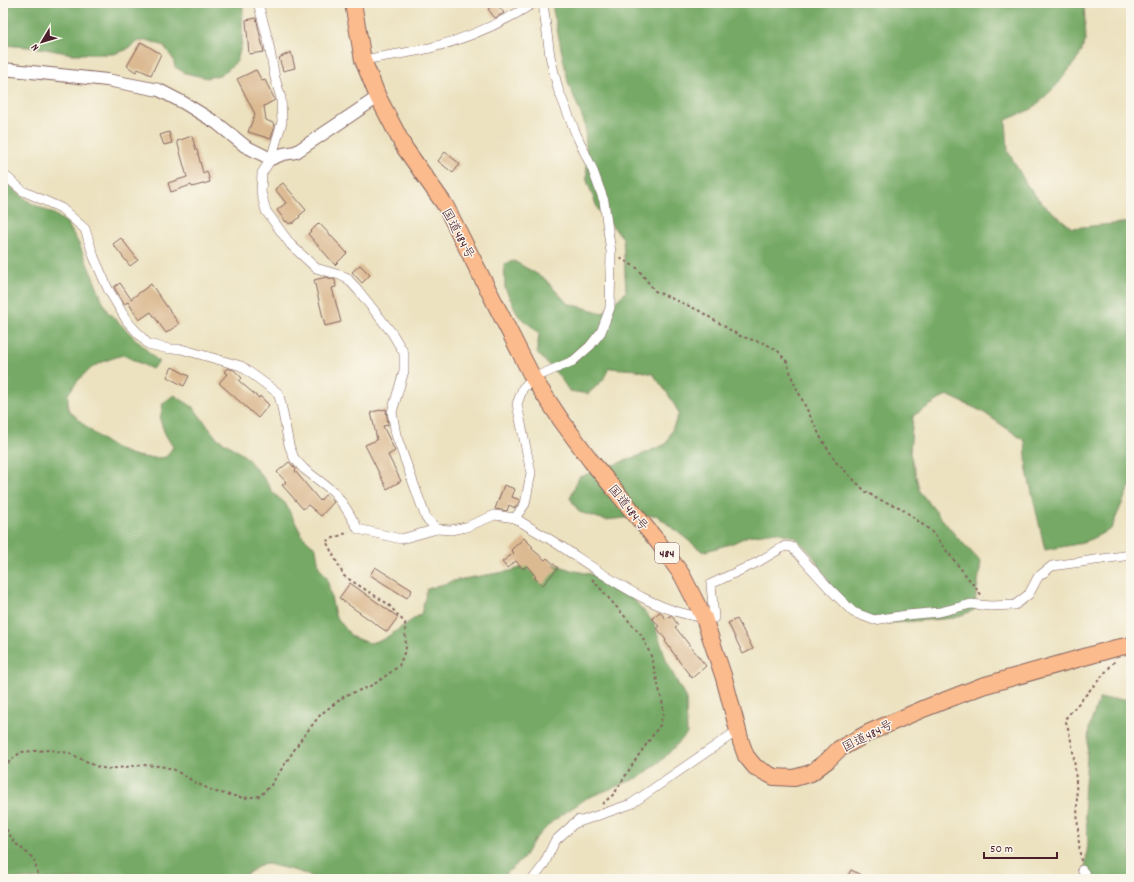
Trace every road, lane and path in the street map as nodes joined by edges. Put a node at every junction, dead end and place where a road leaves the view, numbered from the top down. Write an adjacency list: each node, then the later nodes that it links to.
1 (258, 3): 8 (street)
2 (353, 3): 5 (highway, 国道484号 / 484)
3 (534, 3): 5 (street)
4 (543, 3): 10 (street)
5 (363, 60): 7 (highway, 国道484号 / 484)
6 (3, 69): 8 (street)
7 (378, 97): 8 (street); 11 (highway, 国道484号 / 484)
8 (271, 159): 14 (street)
9 (3, 174): 13 (street)
10 (611, 252): 11 (street); 17 (path)
11 (533, 378): 12 (street); 18 (highway, 国道484号 / 484)
12 (515, 518): 14 (street); 18 (street)
13 (358, 529): 14 (street); 21 (path)
14 (437, 529)
15 (1131, 555): 17 (street)
16 (587, 574): 22 (path)
17 (990, 606): 18 (street)
18 (704, 618): 20 (highway, 国道484号 / 484)
19 (1130, 645): 20 (highway, 国道484号 / 484); 25 (path)
20 (737, 731): 24 (street)
21 (3, 767)
22 (588, 812): 24 (street)
23 (3, 824): 26 (path)
24 (573, 824): 27 (street)
25 (1082, 870): 28 (street)
26 (39, 879)
27 (534, 879)
28 (1089, 879)

